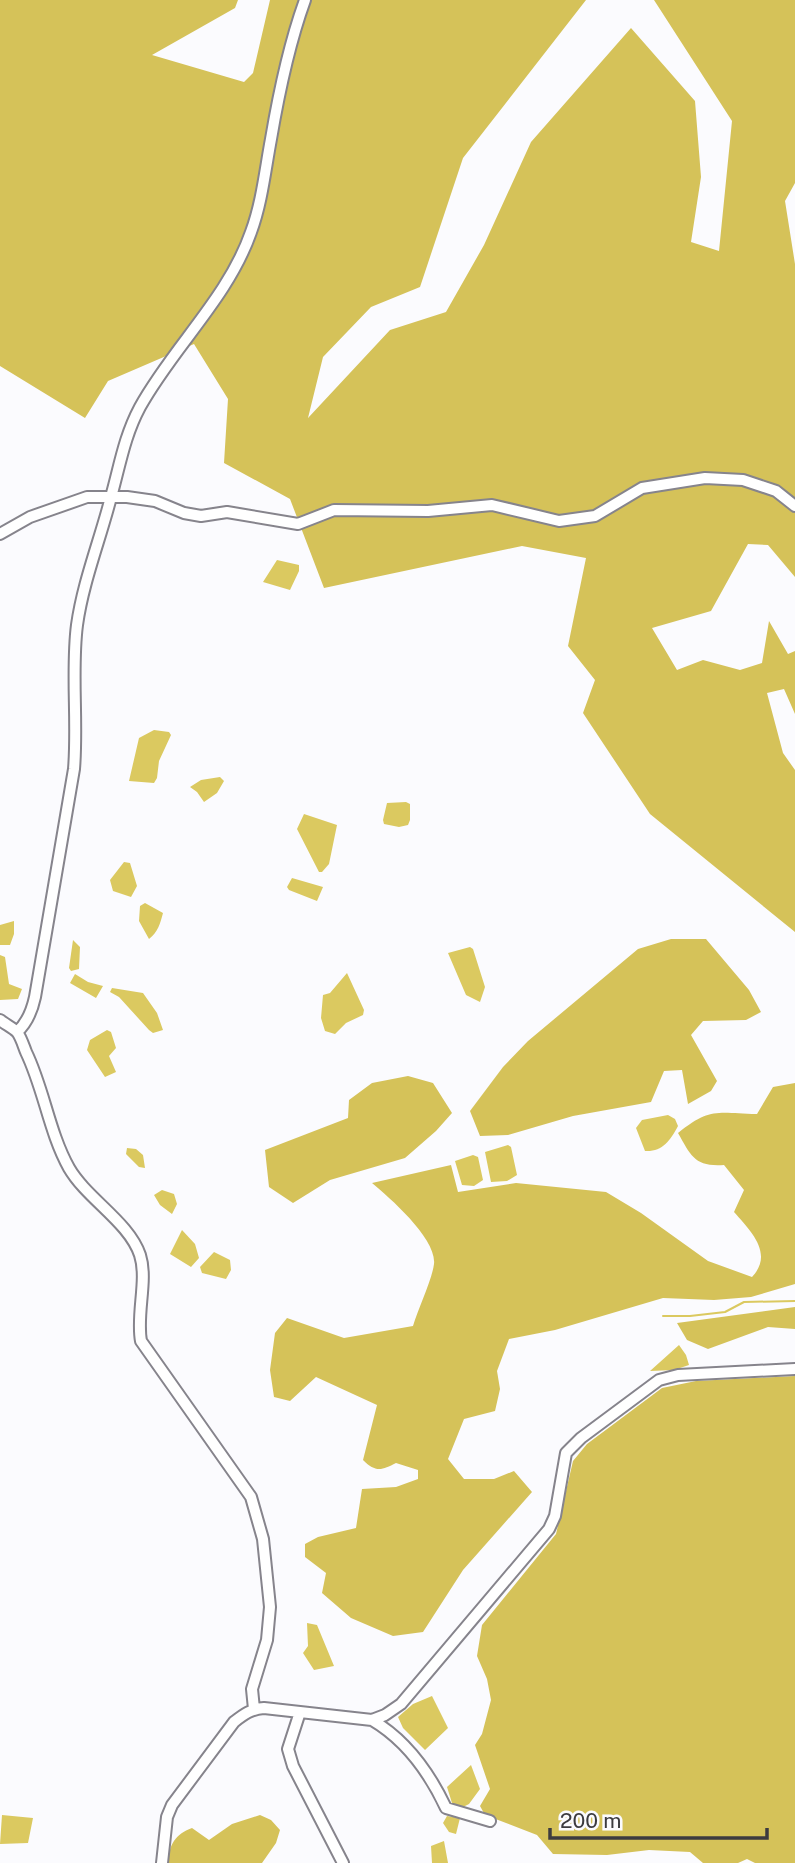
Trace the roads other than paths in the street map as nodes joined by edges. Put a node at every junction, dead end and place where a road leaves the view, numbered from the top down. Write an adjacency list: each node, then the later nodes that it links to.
1 (305, 0): 2 (street)
2 (111, 497): 3 (street); 4 (street); 6 (street)
3 (795, 506)
4 (0, 534)
5 (0, 1020): 6 (street)
6 (17, 1032): 8 (street)
7 (795, 1369): 10 (street)
8 (254, 1709): 9 (street); 12 (street)
9 (300, 1712): 10 (street); 13 (street)
10 (372, 1720): 11 (street)
11 (490, 1821)
12 (162, 1863)
13 (343, 1863)

